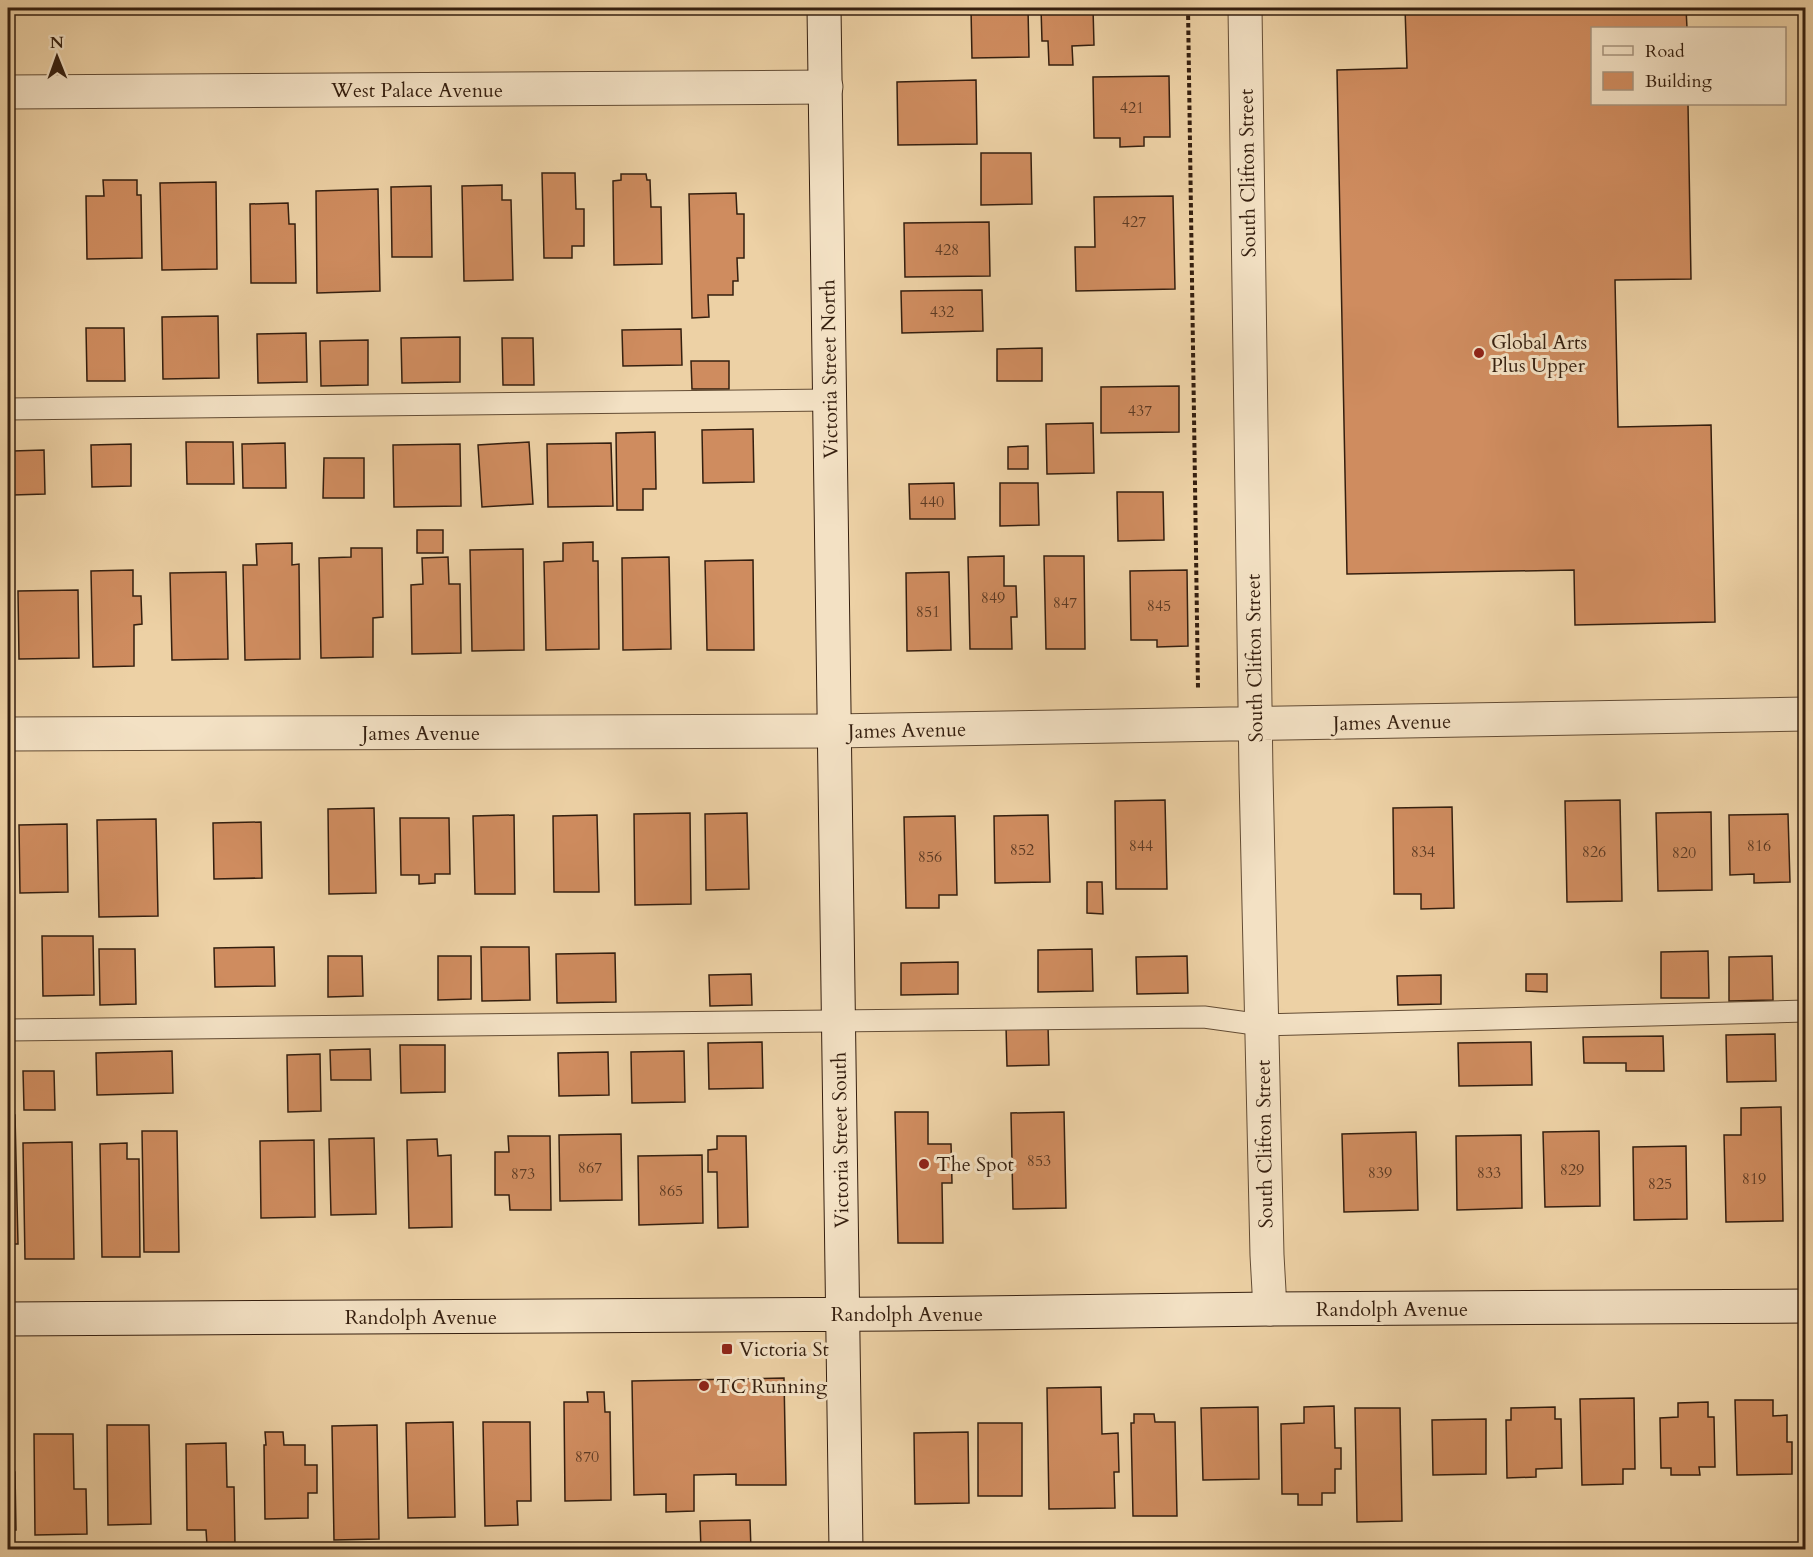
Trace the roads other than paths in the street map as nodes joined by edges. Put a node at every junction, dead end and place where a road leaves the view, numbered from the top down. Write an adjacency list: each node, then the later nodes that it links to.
1 (824, 8): 3 (street, Victoria Street North)
2 (1245, 8): 8 (street, South Clifton Street)
3 (826, 87): 4 (street, West Palace Avenue); 5 (street, Victoria Street North)
4 (8, 92)
5 (830, 400): 6 (lane); 9 (street, Victoria Street North)
6 (8, 409)
7 (1806, 714): 8 (street, James Avenue)
8 (1255, 723): 9 (street, James Avenue); 13 (street, South Clifton Street)
9 (833, 731): 10 (street, James Avenue); 12 (street, Victoria Street South)
10 (8, 734)
11 (1806, 1011): 13 (lane)
12 (838, 1022): 13 (lane); 14 (lane); 17 (street, Victoria Street South)
13 (1262, 1025): 16 (street, South Clifton Street)
14 (8, 1030)
15 (1806, 1306): 16 (street, Randolph Avenue)
16 (1270, 1309): 17 (street, Randolph Avenue)
17 (842, 1315): 18 (street, Randolph Avenue); 19 (street, Victoria Street South)
18 (8, 1319)
19 (846, 1550)

